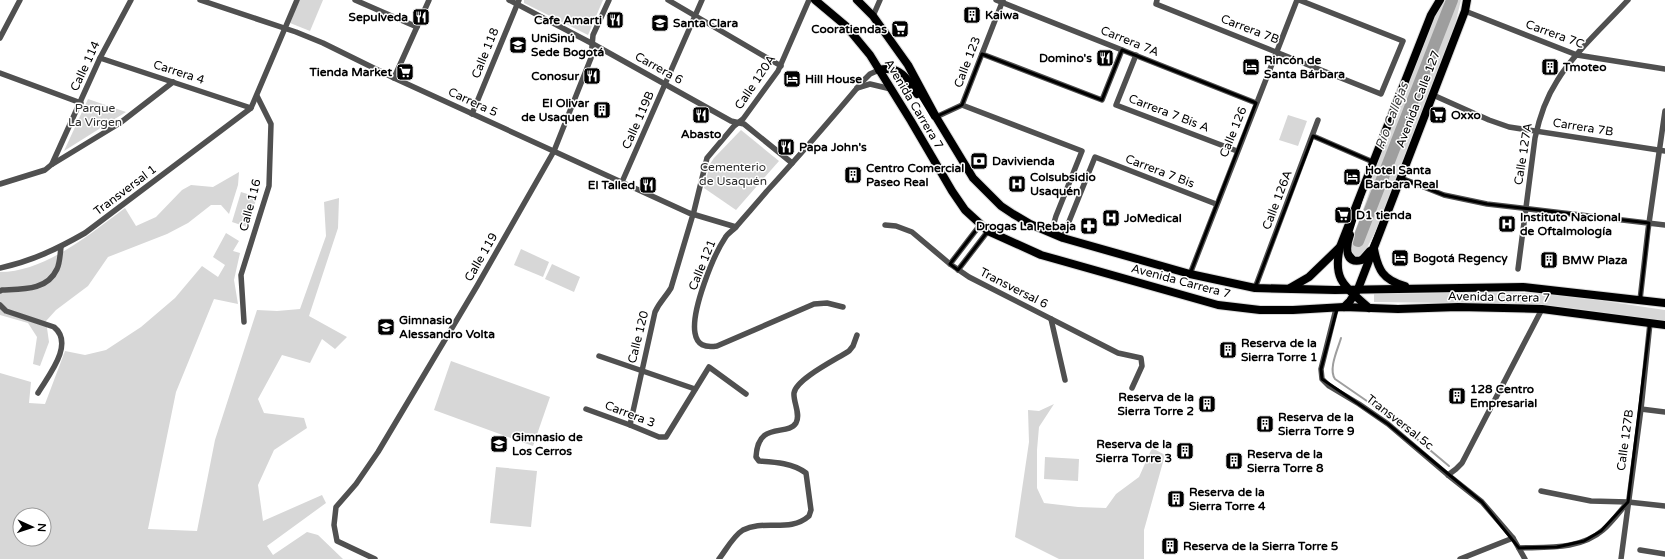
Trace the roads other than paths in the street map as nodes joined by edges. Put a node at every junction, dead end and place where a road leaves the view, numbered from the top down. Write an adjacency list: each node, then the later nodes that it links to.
1 (20, 0): 32 (street)
2 (131, 0): 39 (street, Calle 114)
3 (200, 0): 23 (street, Carrera 5)
4 (297, 0): 31 (street)
5 (355, 0): 30 (street)
6 (429, 0): 30 (street)
7 (509, 0): 24 (street, Carrera 6)
8 (609, 0): 33 (street, Calle 119)
9 (668, 0): 28 (street)
10 (702, 0): 28 (street, Calle 119B)
11 (809, 0): 40 (street, Calle 120A)
12 (815, 0): 42 (main road, Avenida Carrera 7)
13 (857, 0): 29 (main road, Avenida Carrera 7)
14 (880, 0): 29 (street)
15 (996, 0): 22 (street, Carrera 7A)
16 (1298, 0): 35 (street, Calle 126); 35 (street, Carrera 7B)
17 (1435, 0): 27 (main road)
18 (1440, 0): 27 (main road, Avenida Calle 127)
19 (1467, 0): 26 (main road, Avenida Calle 127)
20 (1470, 0): 26 (main road)
21 (1628, 0): 38 (street, Calle 127A)
22 (1002, 1): 34 (street, Carrera 7A); 36 (street, Calle 123)
23 (216, 2): 31 (street, Carrera 5)
24 (518, 2): 33 (street, Carrera 6); 56 (street, Calle 118)
25 (1156, 2): 35 (street, Carrera 7B)
26 (1465, 11): 38 (street, Carrera 7C); 49 (main road, Avenida Calle 127)
27 (1431, 15): 66 (main road, Avenida Calle 127)
28 (696, 16): 40 (street); 46 (street, Calle 119B)
29 (873, 16): 57 (main road, Avenida Carrera 7)
30 (417, 27): 44 (street)
31 (286, 29): 44 (street, Carrera 5); 50 (street)
32 (0, 38)
33 (593, 44): 46 (street, Carrera 6); 63 (street, Calle 119)
34 (1122, 50): 36 (street); 37 (street, Carrera 7A)
35 (1277, 51): 52 (street, Calle 126)
36 (982, 54): 53 (street, Calle 123)
37 (1136, 55): 52 (street, Carrera 7A); 64 (street, Carrera 7 Bis A)
38 (1577, 55): 41 (street, Carrera 7C); 60 (street, Calle 127A)
39 (100, 58): 45 (street, Carrera 4); 51 (street, Calle 114)
40 (781, 66): 59 (street, Calle 120A)
41 (1665, 69)
42 (879, 70): 47 (street, Calle 121); 48 (main road, Avenida Carrera 7); 61 (main road)
43 (0, 73): 51 (street)
44 (394, 78): 56 (street, Carrera 5)
45 (173, 82): 54 (street, Carrera 4); 68 (street)
46 (666, 84): 59 (street, Carrera 6); 71 (street, Calle 119B)
47 (857, 88): 48 (street); 67 (street, Calle 121)
48 (891, 89): 78 (main road, Avenida Carrera 7)
49 (1433, 95): 60 (street, Carrera 7B); 70 (main road, Avenida Calle 127)
50 (257, 96): 54 (street); 106 (street, Calle 116)
51 (81, 103): 68 (street, Calle 114)
52 (1256, 103): 64 (street, Calle 126)
53 (962, 105): 57 (street, Calle 123); 83 (street)
54 (251, 108): 85 (street, Transversal 1)
55 (1665, 111): 65 (street)
56 (472, 114): 63 (street, Carrera 5)
57 (936, 117): 61 (main road, Avenida Carrera 7)
58 (1318, 120): 62 (street, Calle 126A)
59 (738, 123): 67 (street, Carrera 6); 75 (street, Calle 120A)
60 (1537, 131): 65 (street, Carrera 7B); 74 (street, Calle 127A)
61 (947, 135): 83 (main road, Avenida Carrera 7)
62 (1313, 136): 66 (street); 93 (street, Calle 126A)
63 (554, 151): 71 (street, Carrera 5); 130 (street, Calle 119)
64 (1237, 151): 73 (street, Calle 126)
65 (1662, 151): 76 (street)
66 (1373, 162): 69 (main road, Avenida Calle 127)
67 (792, 163): 81 (street, Calle 121)
68 (52, 165): 72 (street)
69 (1368, 177): 80 (main road); 86 (main road, Avenida Calle 127)
70 (1401, 178): 74 (street); 80 (main road, Avenida Calle 127)
71 (622, 182): 75 (street, Carrera 5)
72 (0, 184)
73 (1216, 204): 84 (street, Carrera 7 Bis); 92 (street, Calle 126)
74 (1526, 208): 76 (street); 90 (street, Calle 127A)
75 (693, 214): 81 (street, Carrera 5); 111 (street, Calle 120)
76 (1650, 223): 79 (street); 98 (street)
77 (885, 225): 88 (street, Transversal 6)
78 (980, 225): 82 (main road, Avenida Carrera 7); 88 (street)
79 (1665, 225)
80 (1382, 226): 87 (main road, Avenida Calle 127)
81 (736, 228): 101 (street, Calle 121)
82 (988, 231): 91 (street); 102 (main road, Avenida Carrera 7)
83 (1051, 233): 84 (main road, Avenida Carrera 7)
84 (1063, 238): 92 (main road, Avenida Carrera 7)
85 (61, 247): 89 (street, Transversal 1); 96 (street)
86 (1340, 247): 95 (main road); 97 (main road, Avenida Calle 127)
87 (1374, 247): 94 (main road); 97 (main road, Avenida Calle 127)
88 (950, 264): 91 (street, Transversal 6)
89 (0, 268)
90 (1518, 269)
91 (958, 270): 105 (street, Transversal 6)
92 (1190, 274): 93 (main road, Avenida Carrera 7)
93 (1255, 288): 95 (main road, Avenida Carrera 7)
94 (1411, 288): 97 (main road, Avenida Carrera 7); 98 (main road, Avenida Carrera 7)
95 (1288, 289): 97 (main road, Avenida Carrera 7)
96 (1, 291)
97 (1354, 291): 102 (main road, Avenida Calle 127); 103 (main road, Avenida Calle 127)
98 (1640, 300): 99 (main road, Avenida Carrera 7)
99 (1665, 303)
100 (0, 305): 115 (street)
101 (843, 307)
102 (1340, 308): 103 (main road, Avenida Carrera 7); 121 (street, Transversal 5c)
103 (1369, 308): 104 (main road, Avenida Carrera 7)
104 (1542, 309): 107 (main road, Avenida Carrera 7); 121 (street)
105 (1051, 319): 112 (street); 113 (street, Transversal 6)
106 (244, 322)
107 (1650, 323): 108 (main road, Avenida Carrera 7); 118 (street, Calle 127B)
108 (1665, 325)
109 (857, 335): 131 (street)
110 (599, 356): 111 (street)
111 (642, 371): 114 (street); 120 (street, Calle 120)
112 (1065, 380)
113 (1132, 388)
114 (695, 389): 116 (street); 120 (street, Carrera 3)
115 (38, 393)
116 (746, 394)
117 (586, 408): 120 (street, Carrera 3)
118 (1641, 409): 119 (street); 123 (street, Calle 127B)
119 (1665, 412)
120 (630, 425)
121 (1448, 475): 125 (street, Transversal 5c)
122 (1542, 491): 123 (street)
123 (1628, 502): 124 (street); 126 (street); 133 (street, Calle 127B)
124 (1665, 506)
125 (1513, 538): 126 (street, Transversal 5c); 132 (street)
126 (1519, 548): 129 (street, Transversal 5c)
127 (1640, 550): 128 (street)
128 (1665, 554)
129 (1524, 558)
130 (375, 559)
131 (719, 559)
132 (1460, 559)
133 (1621, 559)

